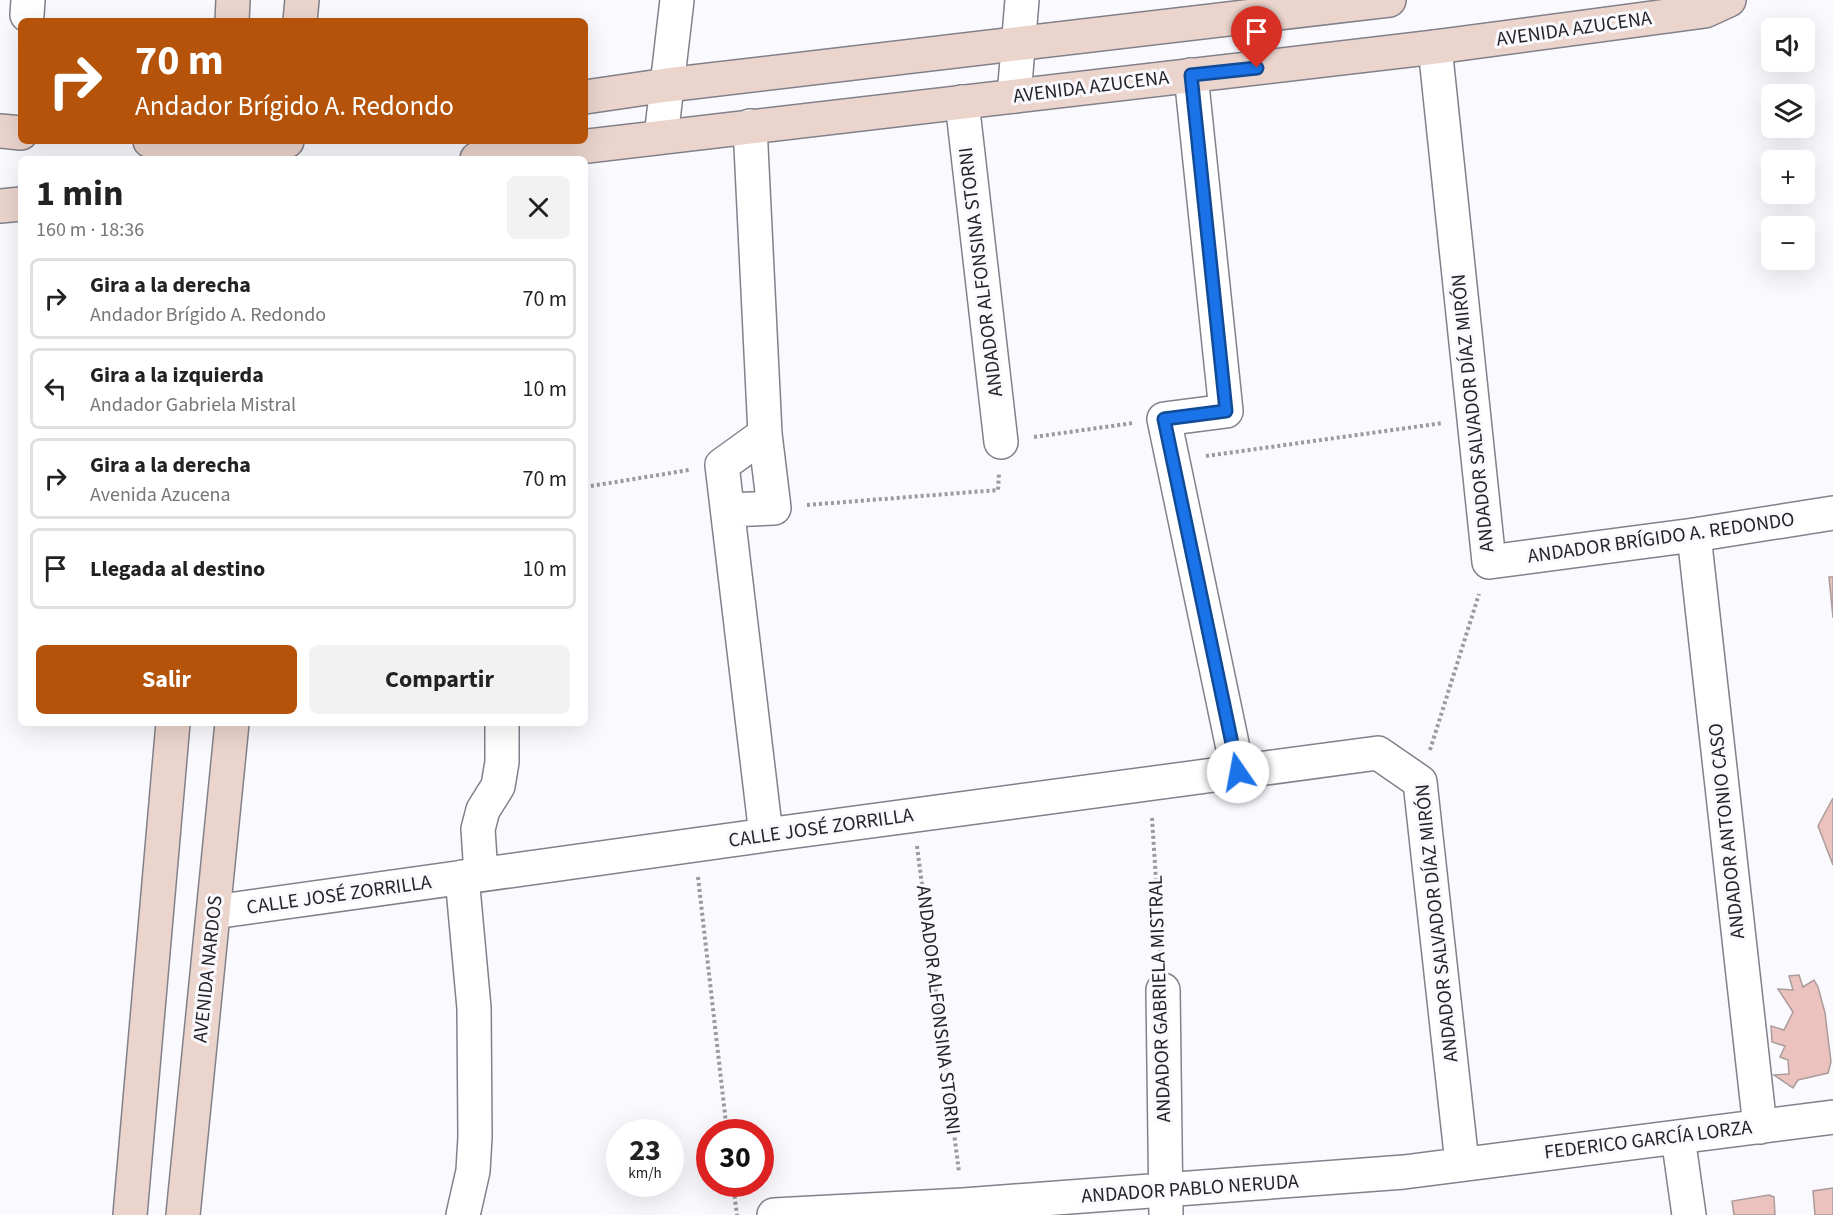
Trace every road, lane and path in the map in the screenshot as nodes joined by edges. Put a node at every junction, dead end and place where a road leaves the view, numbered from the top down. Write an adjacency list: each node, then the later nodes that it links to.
1 (233, 0): 8 (street)
2 (302, 0): 9 (street)
3 (677, 0): 13 (street)
4 (1022, 0): 10 (street)
5 (1389, 0): 7 (street)
6 (1713, 4): 11 (street, AVENIDA AZUCENA)
7 (1254, 8): 10 (street)
8 (232, 18)
9 (300, 18)
10 (1018, 43): 13 (street); 14 (street)
11 (1435, 47): 12 (street, AVENIDA AZUCENA); 28 (street, ANDADOR SALVADOR DÍAZ MIRÓN)
12 (1191, 75): 14 (street, AVENIDA AZUCENA); 27 (street)
13 (667, 85): 15 (street); 20 (street)
14 (1014, 96): 16 (street, AVENIDA AZUCENA)
15 (588, 97)
16 (962, 102): 17 (street, AVENIDA AZUCENA); 30 (street, ANDADOR ALFONSINA STORNI)
17 (750, 126): 20 (street, AVENIDA AZUCENA); 29 (street)
18 (0, 131): 19 (street)
19 (18, 133)
20 (661, 137): 24 (street, AVENIDA AZUCENA)
21 (180, 144): 23 (street)
22 (259, 144): 23 (street)
23 (221, 148)
24 (502, 156)
25 (18, 204): 26 (street)
26 (0, 206)
27 (1164, 419): 30 (path); 31 (street)
28 (1474, 419): 31 (path); 39 (street, ANDADOR SALVADOR DÍAZ MIRÓN)
29 (765, 434): 32 (street); 35 (street)
30 (1001, 442)
31 (1173, 461): 43 (street)
32 (722, 465): 33 (path); 36 (street)
33 (588, 487)
34 (998, 490): 35 (path)
35 (774, 508): 36 (street)
36 (728, 510): 47 (street)
37 (1833, 513): 38 (street, ANDADOR BRÍGIDO A. REDONDO)
38 (1694, 535): 39 (street, ANDADOR BRÍGIDO A. REDONDO); 54 (street, ANDADOR ANTONIO CASO)
39 (1489, 562): 44 (path, ANDADOR SALVADOR DÍAZ MIRÓN)
40 (173, 726): 60 (street)
41 (232, 726): 50 (street, AVENIDA NARDOS)
42 (502, 726): 49 (street)
43 (1238, 772): 44 (street, CALLE JOSÉ ZORRILLA); 45 (street, CALLE JOSÉ ZORRILLA)
44 (1420, 782): 56 (street, ANDADOR SALVADOR DÍAZ MIRÓN)
45 (1150, 784): 46 (street, CALLE JOSÉ ZORRILLA); 51 (path, ANDADOR GABRIELA MISTRAL)
46 (913, 815): 47 (street, CALLE JOSÉ ZORRILLA); 59 (path, ANDADOR ALFONSINA STORNI)
47 (766, 834): 48 (street, CALLE JOSÉ ZORRILLA)
48 (695, 845): 49 (street, CALLE JOSÉ ZORRILLA); 53 (path)
49 (472, 876): 50 (street, CALLE JOSÉ ZORRILLA); 62 (street)
50 (213, 912): 61 (street, AVENIDA NARDOS)
51 (1163, 990): 58 (street, ANDADOR GABRIELA MISTRAL)
52 (1833, 1117): 54 (street, FEDERICO GARCÍA LORZA)
53 (726, 1119)
54 (1760, 1127): 55 (street, FEDERICO GARCÍA LORZA)
55 (1678, 1137): 56 (street, FEDERICO GARCÍA LORZA); 65 (street)
56 (1462, 1163): 58 (street, ANDADOR PABLO NERUDA)
57 (735, 1197): 63 (path)
58 (1165, 1203): 59 (street, ANDADOR PABLO NERUDA)
59 (963, 1205): 64 (street, ANDADOR PABLO NERUDA)
60 (130, 1215)
61 (183, 1215)
62 (463, 1215)
63 (737, 1215)
64 (774, 1215)
65 (1689, 1215)

